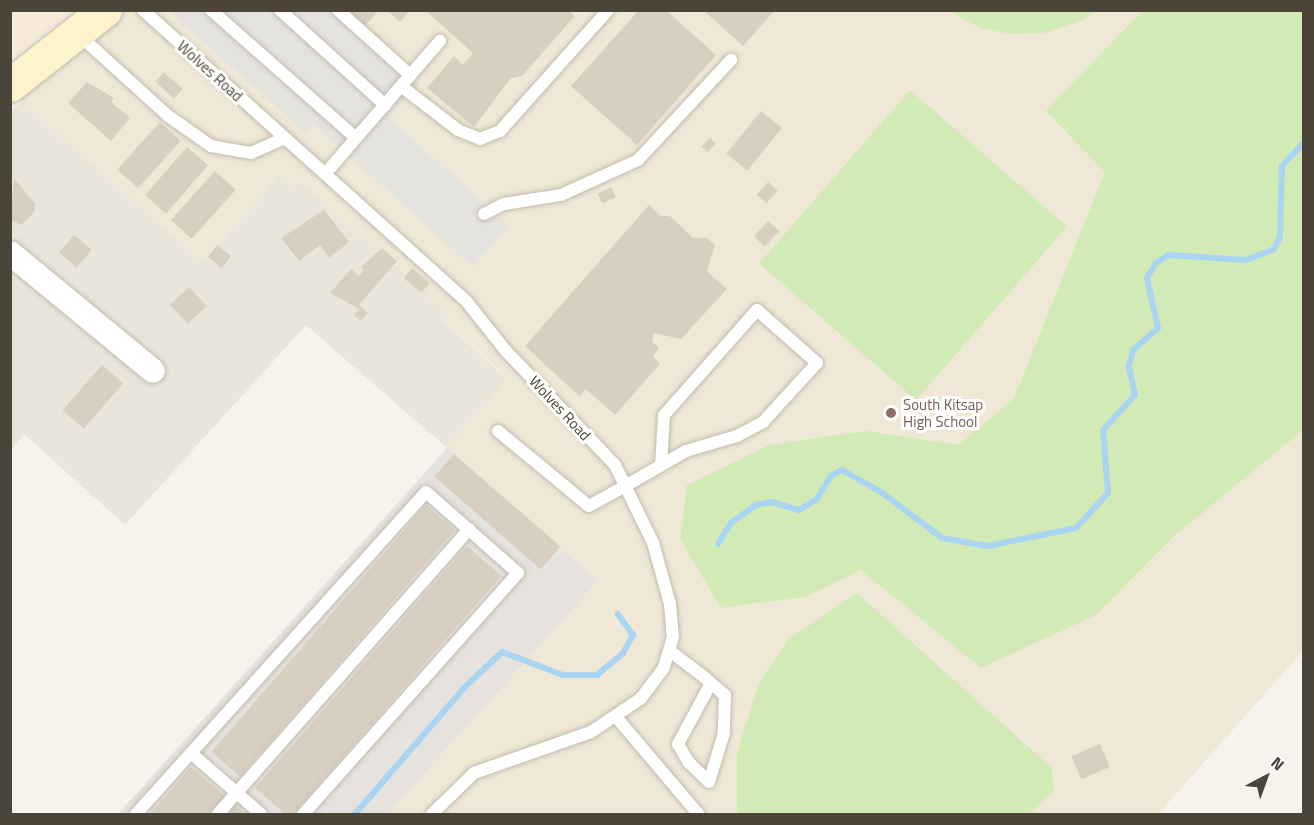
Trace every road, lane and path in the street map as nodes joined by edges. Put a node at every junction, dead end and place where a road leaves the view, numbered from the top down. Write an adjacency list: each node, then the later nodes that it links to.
1 (105, 10): 7 (street)
2 (143, 10): 14 (lane, Wolves Road)
3 (211, 10): 15 (lane)
4 (280, 10): 13 (lane)
5 (338, 10): 10 (lane)
6 (608, 10): 12 (lane)
7 (77, 33): 11 (street); 14 (lane)
8 (440, 40): 10 (lane)
9 (731, 60): 17 (lane)
10 (411, 75): 12 (lane)
11 (10, 85)
12 (401, 86): 13 (lane)
13 (385, 105): 15 (lane)
14 (285, 138): 16 (lane, Wolves Road)
15 (357, 138): 16 (lane)
16 (326, 174): 22 (lane, Wolves Road)
17 (484, 214)
18 (10, 253): 19 (street)
19 (153, 371)
20 (498, 431): 22 (lane)
21 (661, 465): 21 (lane); 22 (lane)
22 (627, 485): 24 (lane, Wolves Road)
23 (469, 529): 27 (lane); 28 (lane); 32 (lane)
24 (670, 651): 25 (lane); 26 (lane, Wolves Road)
25 (711, 683): 25 (lane)
26 (617, 718): 33 (lane, Wolves Road); 34 (lane)
27 (191, 753): 28 (lane); 29 (lane)
28 (237, 793): 30 (lane); 31 (lane)
29 (136, 814)
30 (218, 814)
31 (261, 814)
32 (303, 814)
33 (432, 814)
34 (698, 814)

